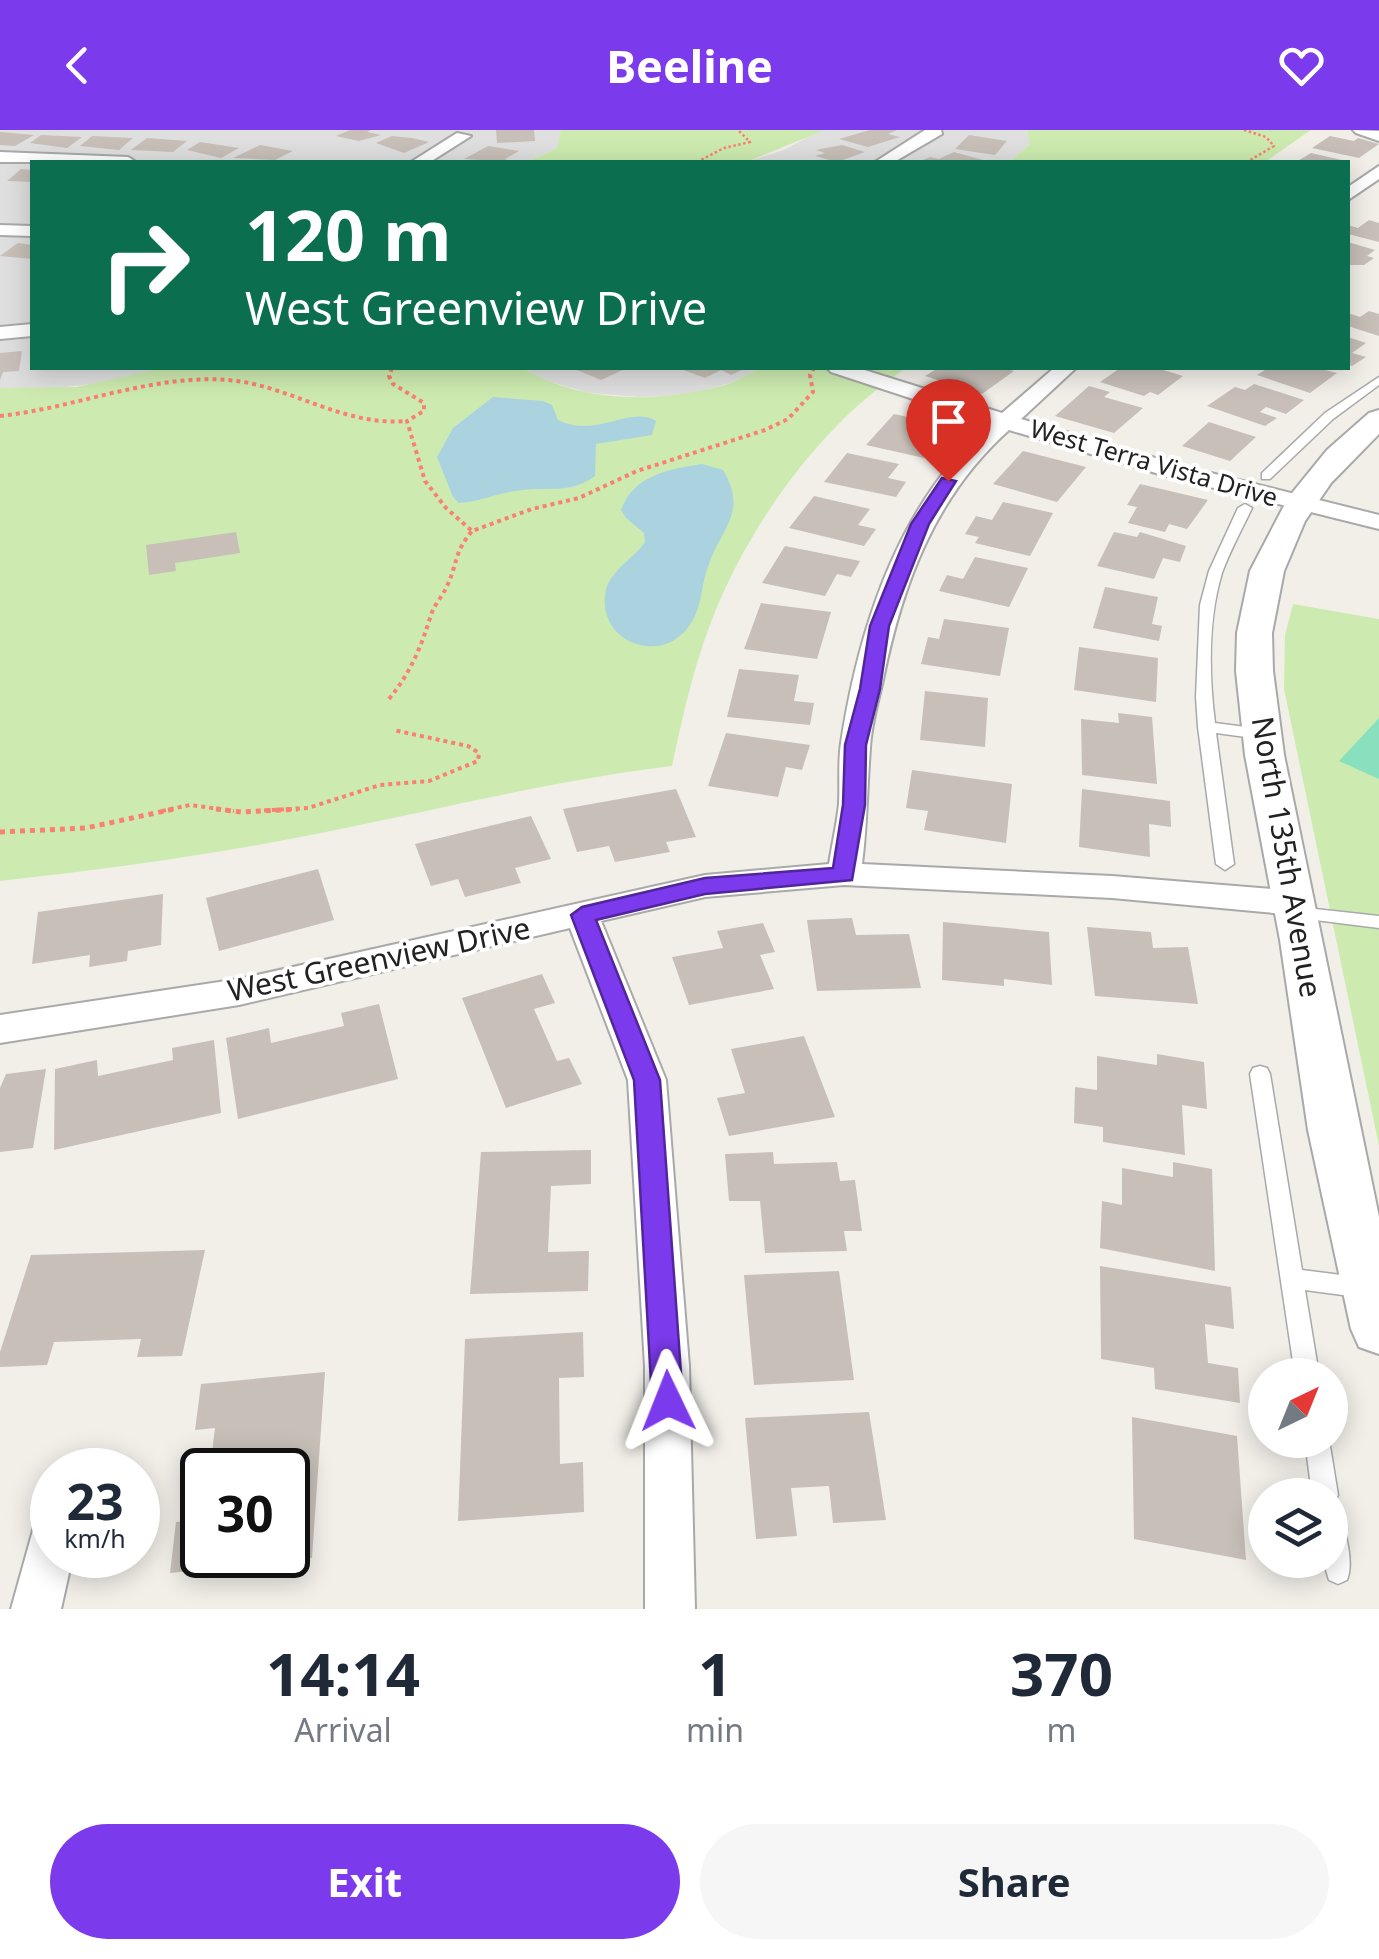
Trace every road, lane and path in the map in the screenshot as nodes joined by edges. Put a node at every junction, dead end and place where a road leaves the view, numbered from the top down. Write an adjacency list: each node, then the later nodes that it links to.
1 (429, 130): 9 (street)
2 (738, 130): 10 (path)
3 (933, 130): 11 (street)
4 (1244, 130): 12 (path)
5 (1361, 130): 6 (street)
6 (1379, 136)
7 (0, 157): 8 (street)
8 (77, 160)
9 (422, 160)
10 (701, 160)
11 (887, 160)
12 (1250, 160)
13 (1379, 171): 14 (street)
14 (1350, 193)
15 (0, 230): 16 (street)
16 (30, 231)
17 (30, 330): 18 (street)
18 (0, 333)
19 (391, 370): 27 (path)
20 (813, 370): 31 (path)
21 (844, 370): 25 (street, West Terra Vista Drive)
22 (1064, 370): 25 (street)
23 (1379, 380): 26 (lane)
24 (0, 416): 27 (path)
25 (1006, 420): 28 (street, West Terra Vista Drive); 38 (street)
26 (1358, 421): 28 (street, North 135th Avenue)
27 (407, 422): 31 (path)
28 (1281, 490): 30 (street, West Terra Vista Drive); 35 (street, North 135th Avenue)
29 (1245, 508): 33 (lane)
30 (1379, 522)
31 (472, 531): 32 (path)
32 (389, 700)
33 (1206, 727): 35 (lane); 37 (lane)
34 (393, 730): 36 (path)
35 (1261, 734): 39 (street, North 135th Avenue)
36 (0, 832)
37 (1226, 864)
38 (844, 874): 39 (street, West Greenview Drive); 40 (street, West Greenview Drive)
39 (1296, 908): 41 (lane); 45 (street, North 135th Avenue)
40 (582, 915): 42 (street, West Greenview Drive); 49 (street)
41 (1379, 922)
42 (0, 1029)
43 (1260, 1074): 44 (lane)
44 (1291, 1278): 45 (lane); 46 (lane)
45 (1375, 1309)
46 (1303, 1358)
47 (43, 1578): 48 (street)
48 (36, 1609)
49 (670, 1609)

